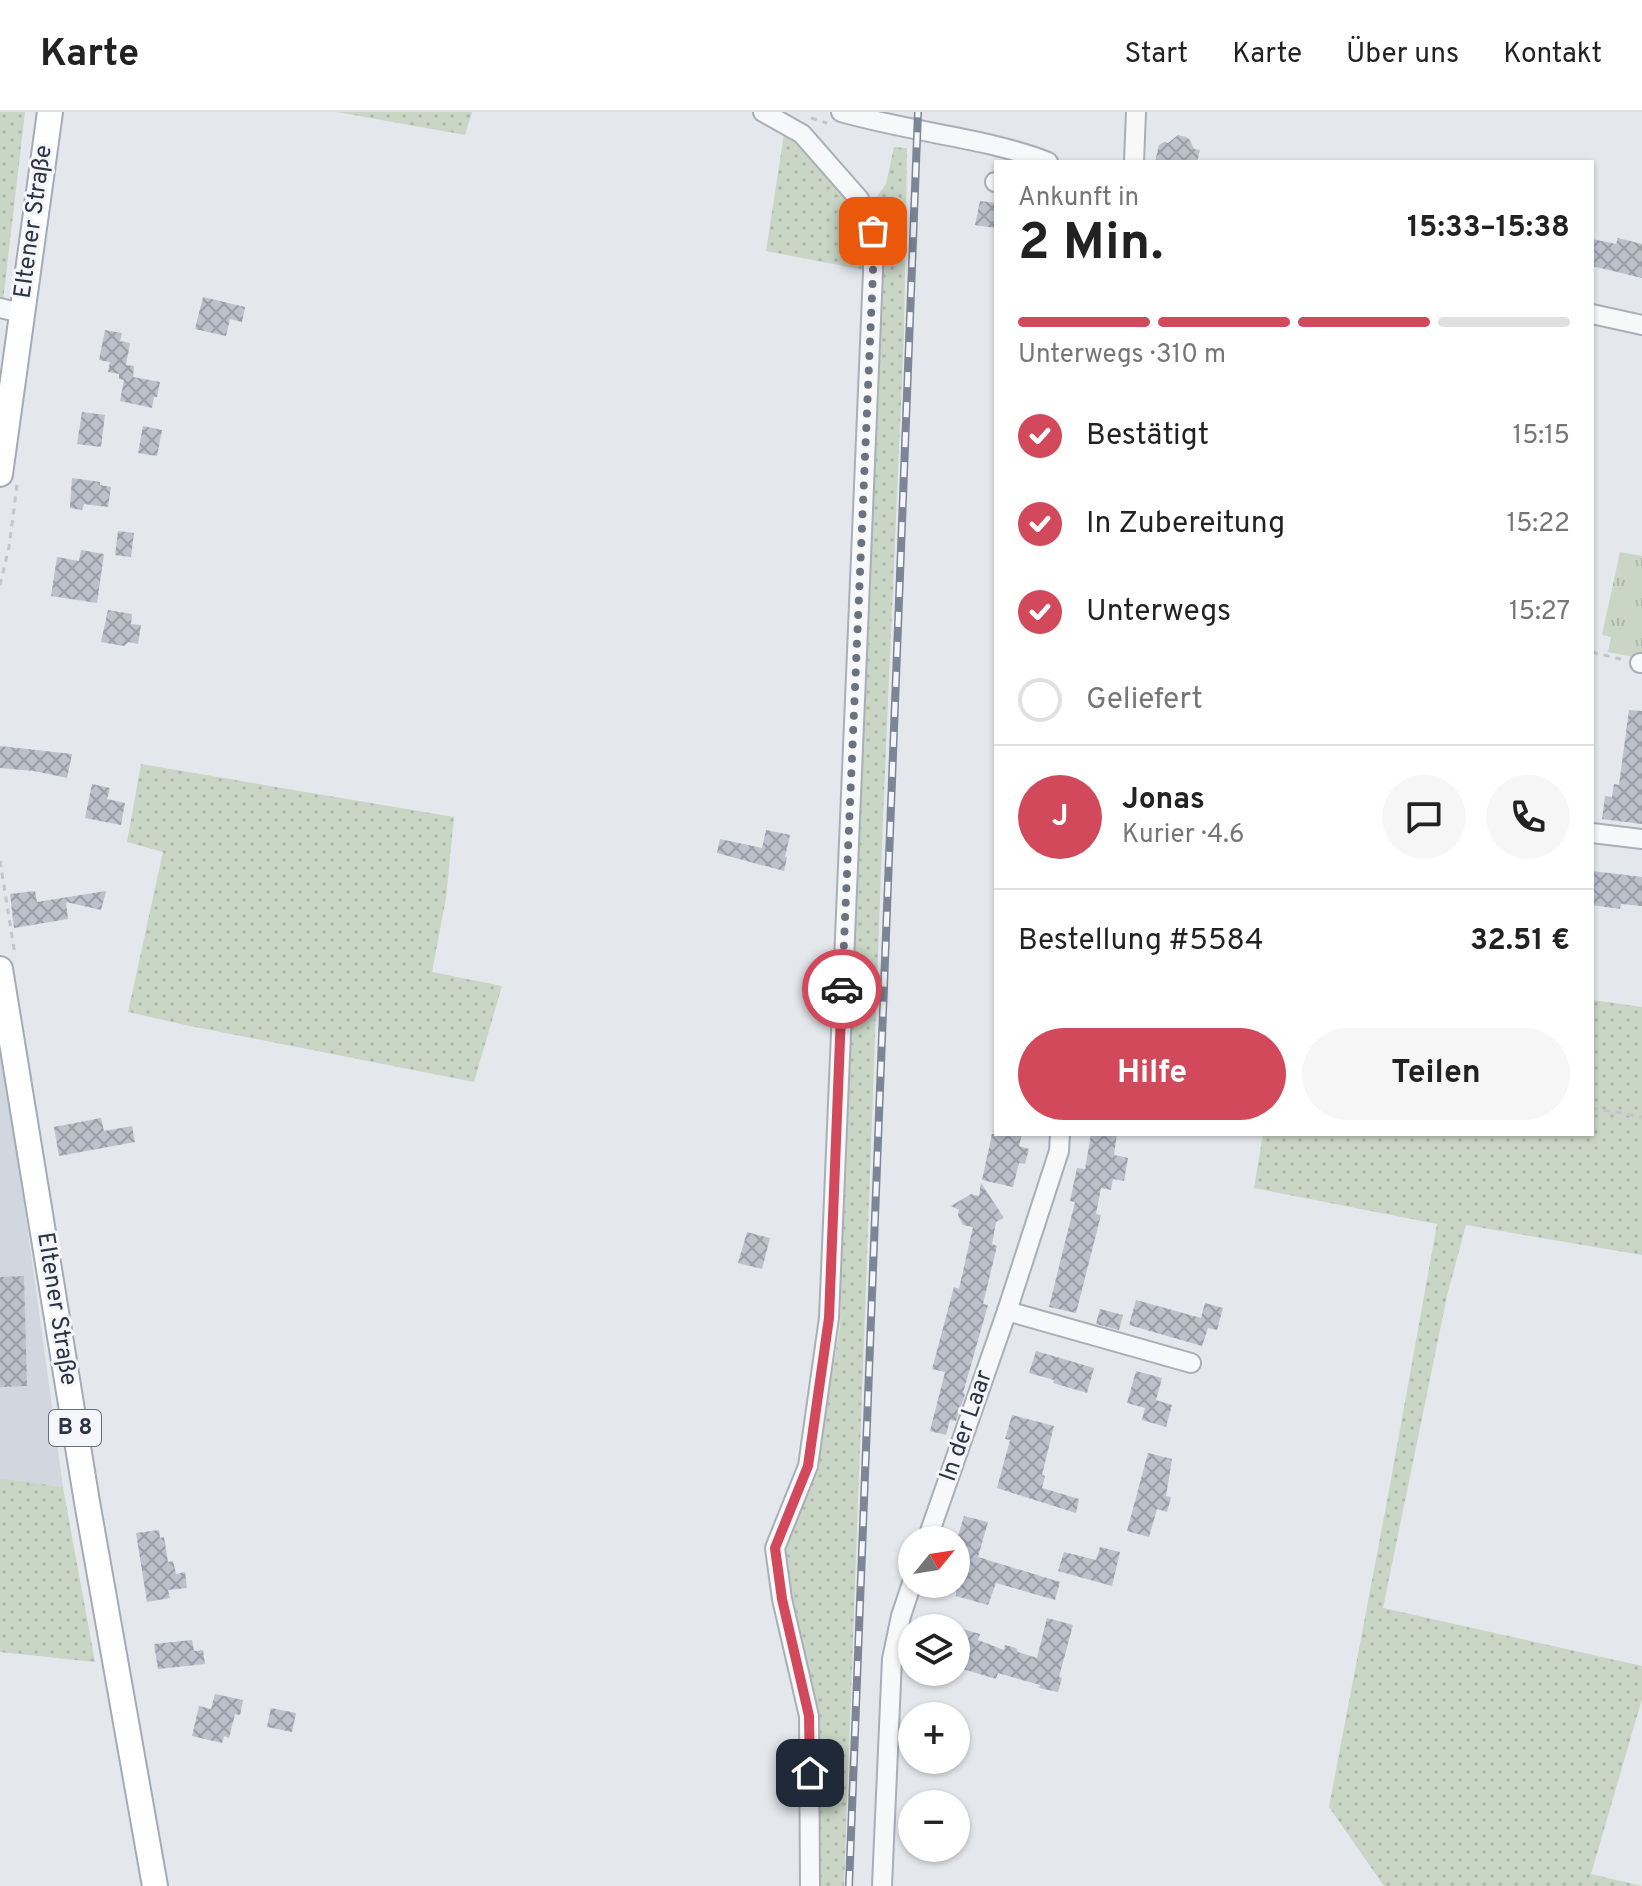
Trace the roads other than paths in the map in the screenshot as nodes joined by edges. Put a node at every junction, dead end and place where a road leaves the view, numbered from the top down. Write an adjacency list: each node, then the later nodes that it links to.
1 (50, 112): 7 (main road, Eltener Straße)
2 (763, 112): 20 (street)
3 (841, 112): 5 (street)
4 (1136, 112): 6 (street)
5 (1042, 160)
6 (1134, 160)
7 (10, 311): 10 (main road, Eltener Straße)
8 (1594, 314): 9 (street)
9 (1642, 325)
10 (0, 474)
11 (1594, 833): 12 (street)
12 (1642, 839)
13 (0, 969): 19 (main road, Eltener Straße / B 8)
14 (1060, 1136): 15 (street, In der Laar)
15 (1007, 1311): 16 (street); 17 (street, In der Laar)
16 (1191, 1363)
17 (932, 1526)
18 (907, 1598): 21 (street)
19 (155, 1886)
20 (810, 1886)
21 (882, 1886)

